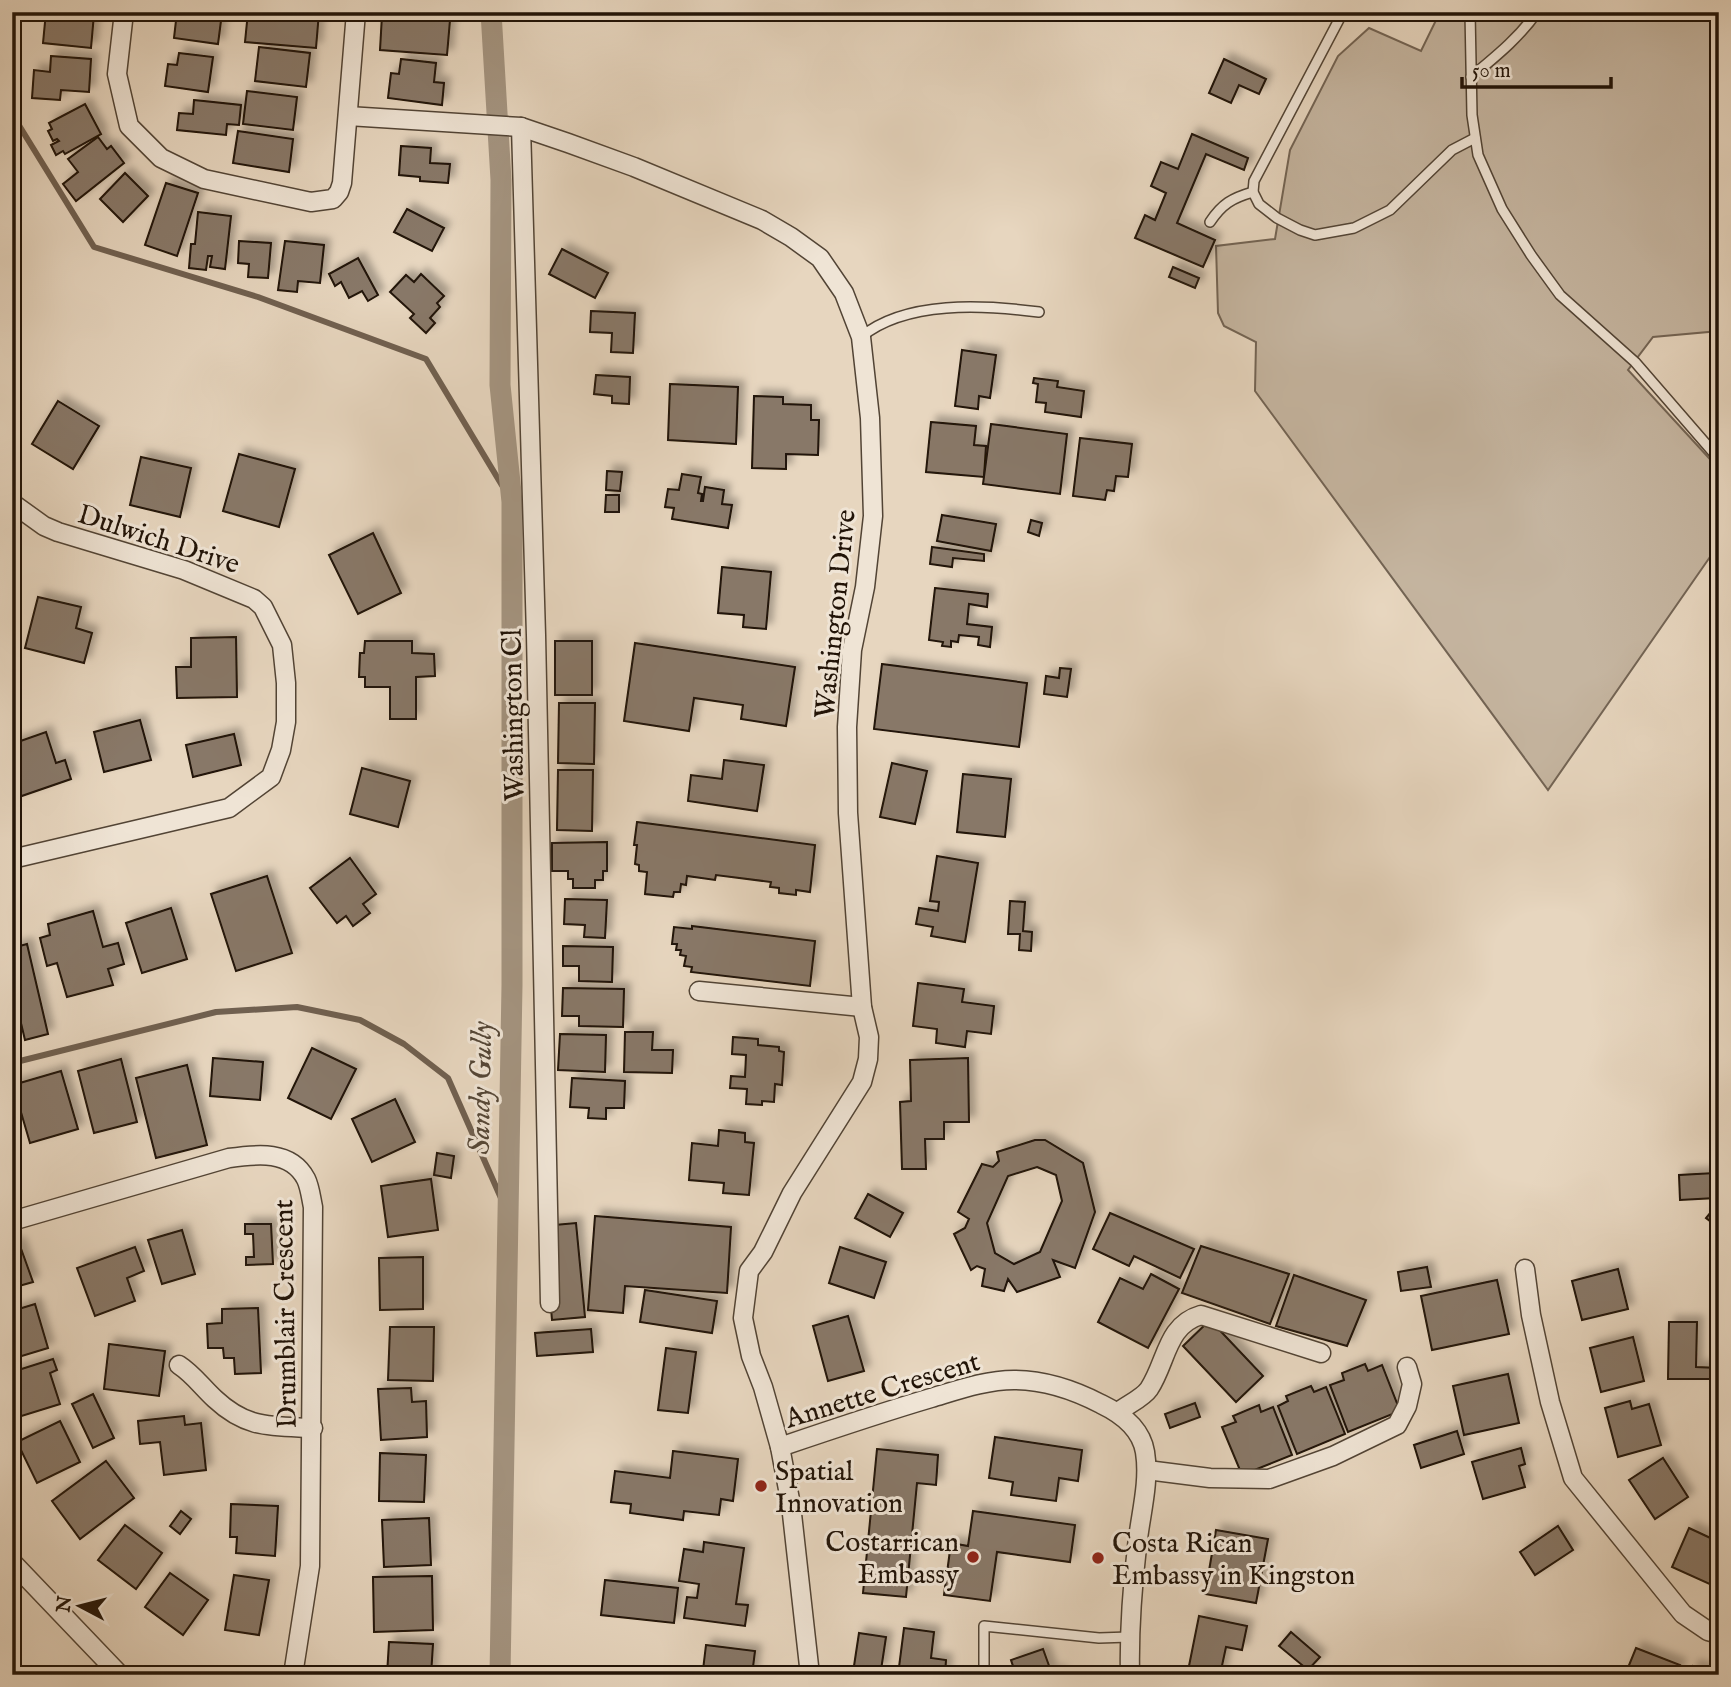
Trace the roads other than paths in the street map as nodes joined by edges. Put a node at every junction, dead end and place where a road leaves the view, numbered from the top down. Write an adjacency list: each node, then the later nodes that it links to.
1 (124, 12): 7 (street)
2 (356, 12): 7 (street)
3 (1343, 12): 10 (lane)
4 (1470, 12): 6 (lane)
5 (1537, 12): 6 (lane)
6 (1471, 77): 9 (lane)
7 (348, 116): 8 (street, Washington Drive)
8 (521, 127): 13 (street, Washington Drive); 21 (street, Washington Cl)
9 (1475, 138): 10 (lane); 14 (lane)
10 (1253, 192): 11 (lane)
11 (1210, 222)
12 (1039, 312): 13 (lane)
13 (860, 337): 18 (street, Washington Drive)
14 (1719, 459)
15 (12, 503): 16 (street, Dulwich Drive)
16 (12, 859)
17 (699, 991): 18 (street)
18 (862, 1007): 27 (street, Washington Drive)
19 (12, 1221): 26 (street, Drumblair Crescent)
20 (1525, 1269): 30 (street)
21 (550, 1303)
22 (1321, 1353): 25 (street)
23 (179, 1364): 26 (street)
24 (1407, 1367): 28 (street)
25 (1118, 1412): 27 (street, Annette Crescent); 28 (street, Annette Crescent)
26 (313, 1428): 33 (street, Drumblair Crescent)
27 (780, 1447): 34 (street, Annette Crescent)
28 (1147, 1470): 31 (street, Annette Crescent)
29 (12, 1562): 32 (street)
30 (1719, 1634)
31 (1129, 1637): 35 (lane); 36 (street, Annette Crescent)
32 (120, 1675)
33 (293, 1675)
34 (810, 1675)
35 (984, 1675)
36 (1130, 1675)

